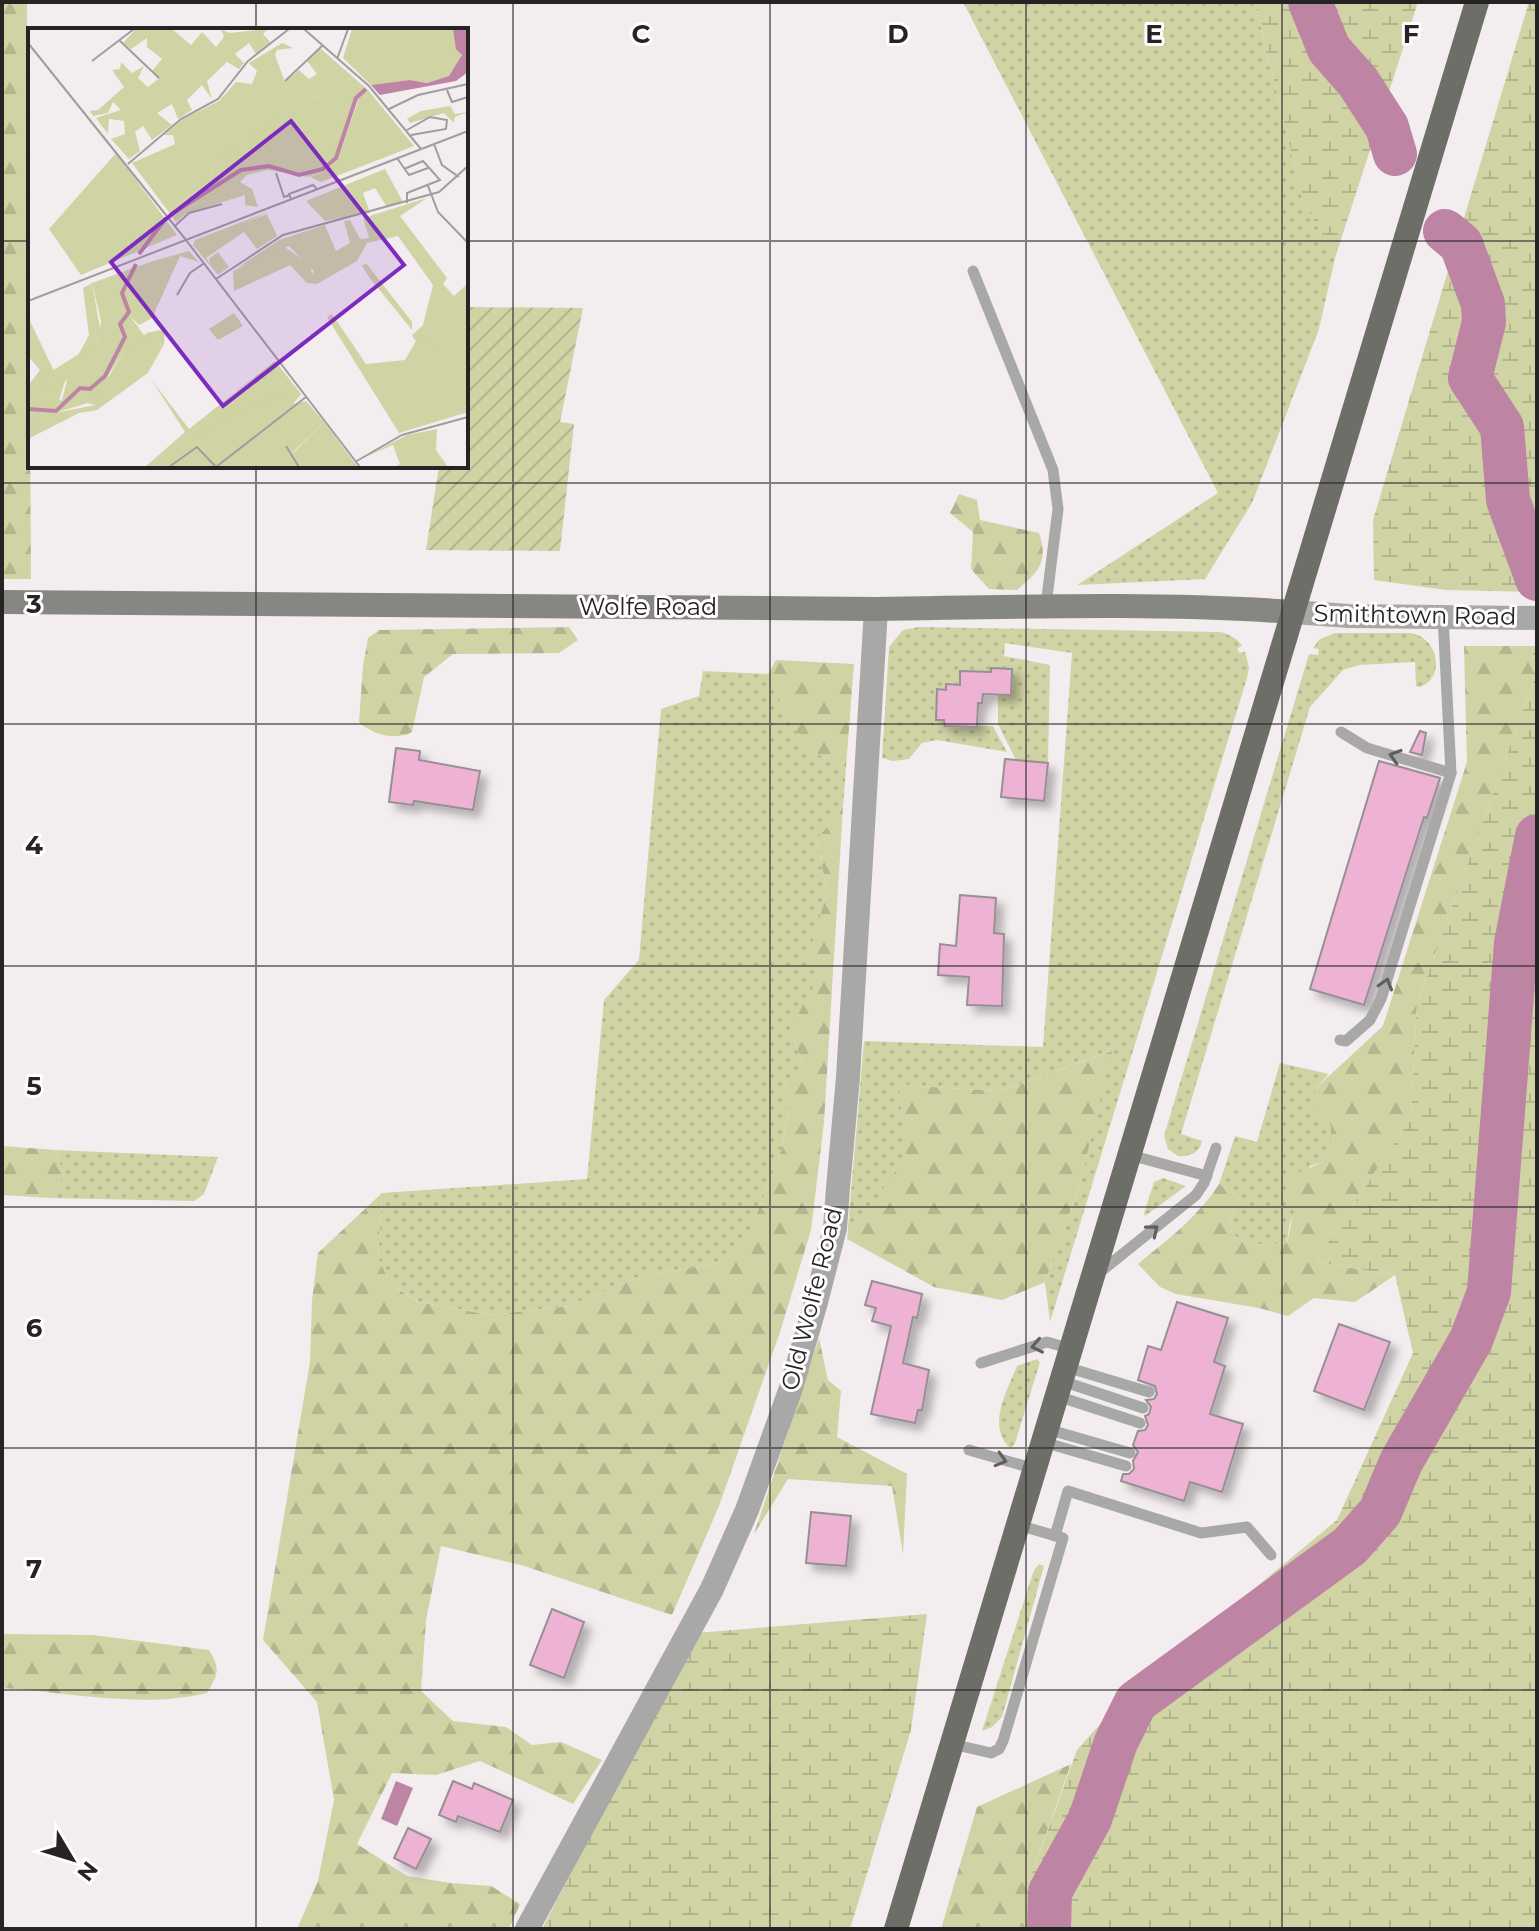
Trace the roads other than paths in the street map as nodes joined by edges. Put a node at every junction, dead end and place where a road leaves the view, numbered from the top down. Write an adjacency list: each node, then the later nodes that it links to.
1 (1477, 2): 6 (main road)
2 (973, 271): 4 (lane)
3 (2, 602): 5 (main road, Wolfe Road)
4 (1046, 605): 5 (main road, Wolfe Road); 6 (main road, Wolfe Road)
5 (876, 609): 30 (street, Old Wolfe Road)
6 (1293, 612): 7 (street, Smithtown Road); 13 (main road)
7 (1443, 617): 8 (street, Smithtown Road); 10 (lane)
8 (1527, 618)
9 (1341, 732): 10 (lane, one-way to 9)
10 (1451, 773): 11 (lane, one-way to 10)
11 (1340, 1040)
12 (1216, 1148): 14 (lane)
13 (1130, 1155): 14 (lane); 15 (main road)
14 (1207, 1176): 15 (lane, one-way to 14)
15 (1092, 1278): 17 (main road)
16 (981, 1363): 17 (lane, one-way to 16)
17 (1064, 1373): 18 (lane); 19 (lane); 20 (lane); 21 (main road)
18 (1149, 1392)
19 (1143, 1408)
20 (1140, 1423)
21 (1045, 1435): 23 (lane); 24 (lane); 25 (main road)
22 (969, 1450): 25 (lane, one-way to 25)
23 (1130, 1453)
24 (1126, 1466)
25 (1035, 1469): 26 (main road)
26 (1018, 1525): 27 (lane); 29 (main road)
27 (1055, 1536): 28 (lane); 29 (lane)
28 (1271, 1555)
29 (952, 1744): 31 (main road)
30 (527, 1929)
31 (896, 1929)

